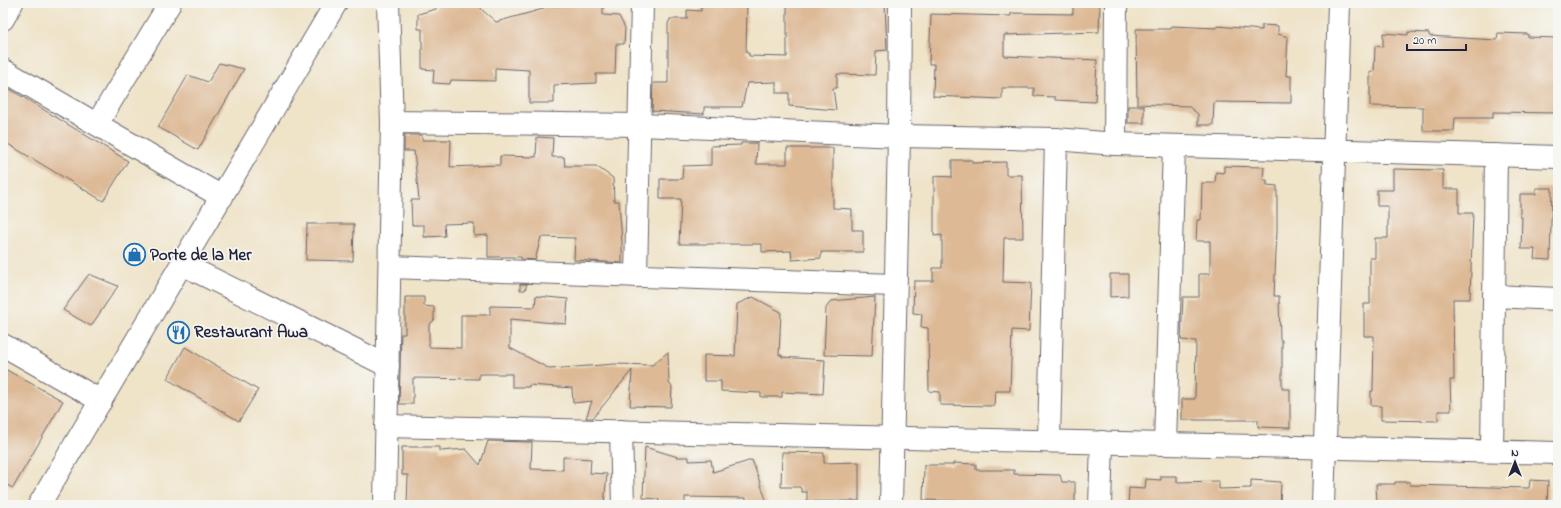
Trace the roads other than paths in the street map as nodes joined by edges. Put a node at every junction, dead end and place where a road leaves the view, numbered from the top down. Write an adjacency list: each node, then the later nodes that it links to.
1 (12, 3): 9 (street)
2 (170, 3): 12 (street)
3 (336, 3): 21 (street)
4 (388, 3): 11 (street)
5 (642, 3): 13 (street)
6 (900, 3): 14 (street)
7 (1116, 3): 16 (street)
8 (1339, 3): 18 (street)
9 (3, 19)
10 (3, 70): 12 (street)
11 (392, 122): 13 (street); 23 (street)
12 (97, 124): 21 (street)
13 (640, 125): 14 (street); 24 (street)
14 (898, 136): 15 (street); 25 (street)
15 (1056, 139): 16 (street); 34 (street)
16 (1115, 144): 17 (street)
17 (1174, 146): 18 (street); 36 (street)
18 (1334, 150): 19 (street); 37 (street)
19 (1496, 155): 20 (street); 26 (street)
20 (1558, 157)
21 (222, 197): 22 (street)
22 (182, 264): 29 (street); 30 (street)
23 (390, 267): 24 (street); 29 (street)
24 (636, 276): 25 (street)
25 (894, 285): 33 (street)
26 (1494, 296): 27 (street); 38 (street)
27 (1558, 299)
28 (3, 345): 30 (street)
29 (388, 366): 31 (street)
30 (101, 401): 40 (street)
31 (386, 426): 32 (street); 41 (street)
32 (621, 431): 33 (street); 42 (street)
33 (892, 437): 34 (street); 43 (street)
34 (1049, 441): 35 (street)
35 (1102, 442): 36 (street); 44 (street)
36 (1165, 444): 37 (street)
37 (1325, 447): 38 (street); 45 (street)
38 (1492, 451): 39 (street)
39 (1558, 453)
40 (39, 505)
41 (385, 505)
42 (623, 505)
43 (891, 505)
44 (1100, 505)
45 (1323, 505)

